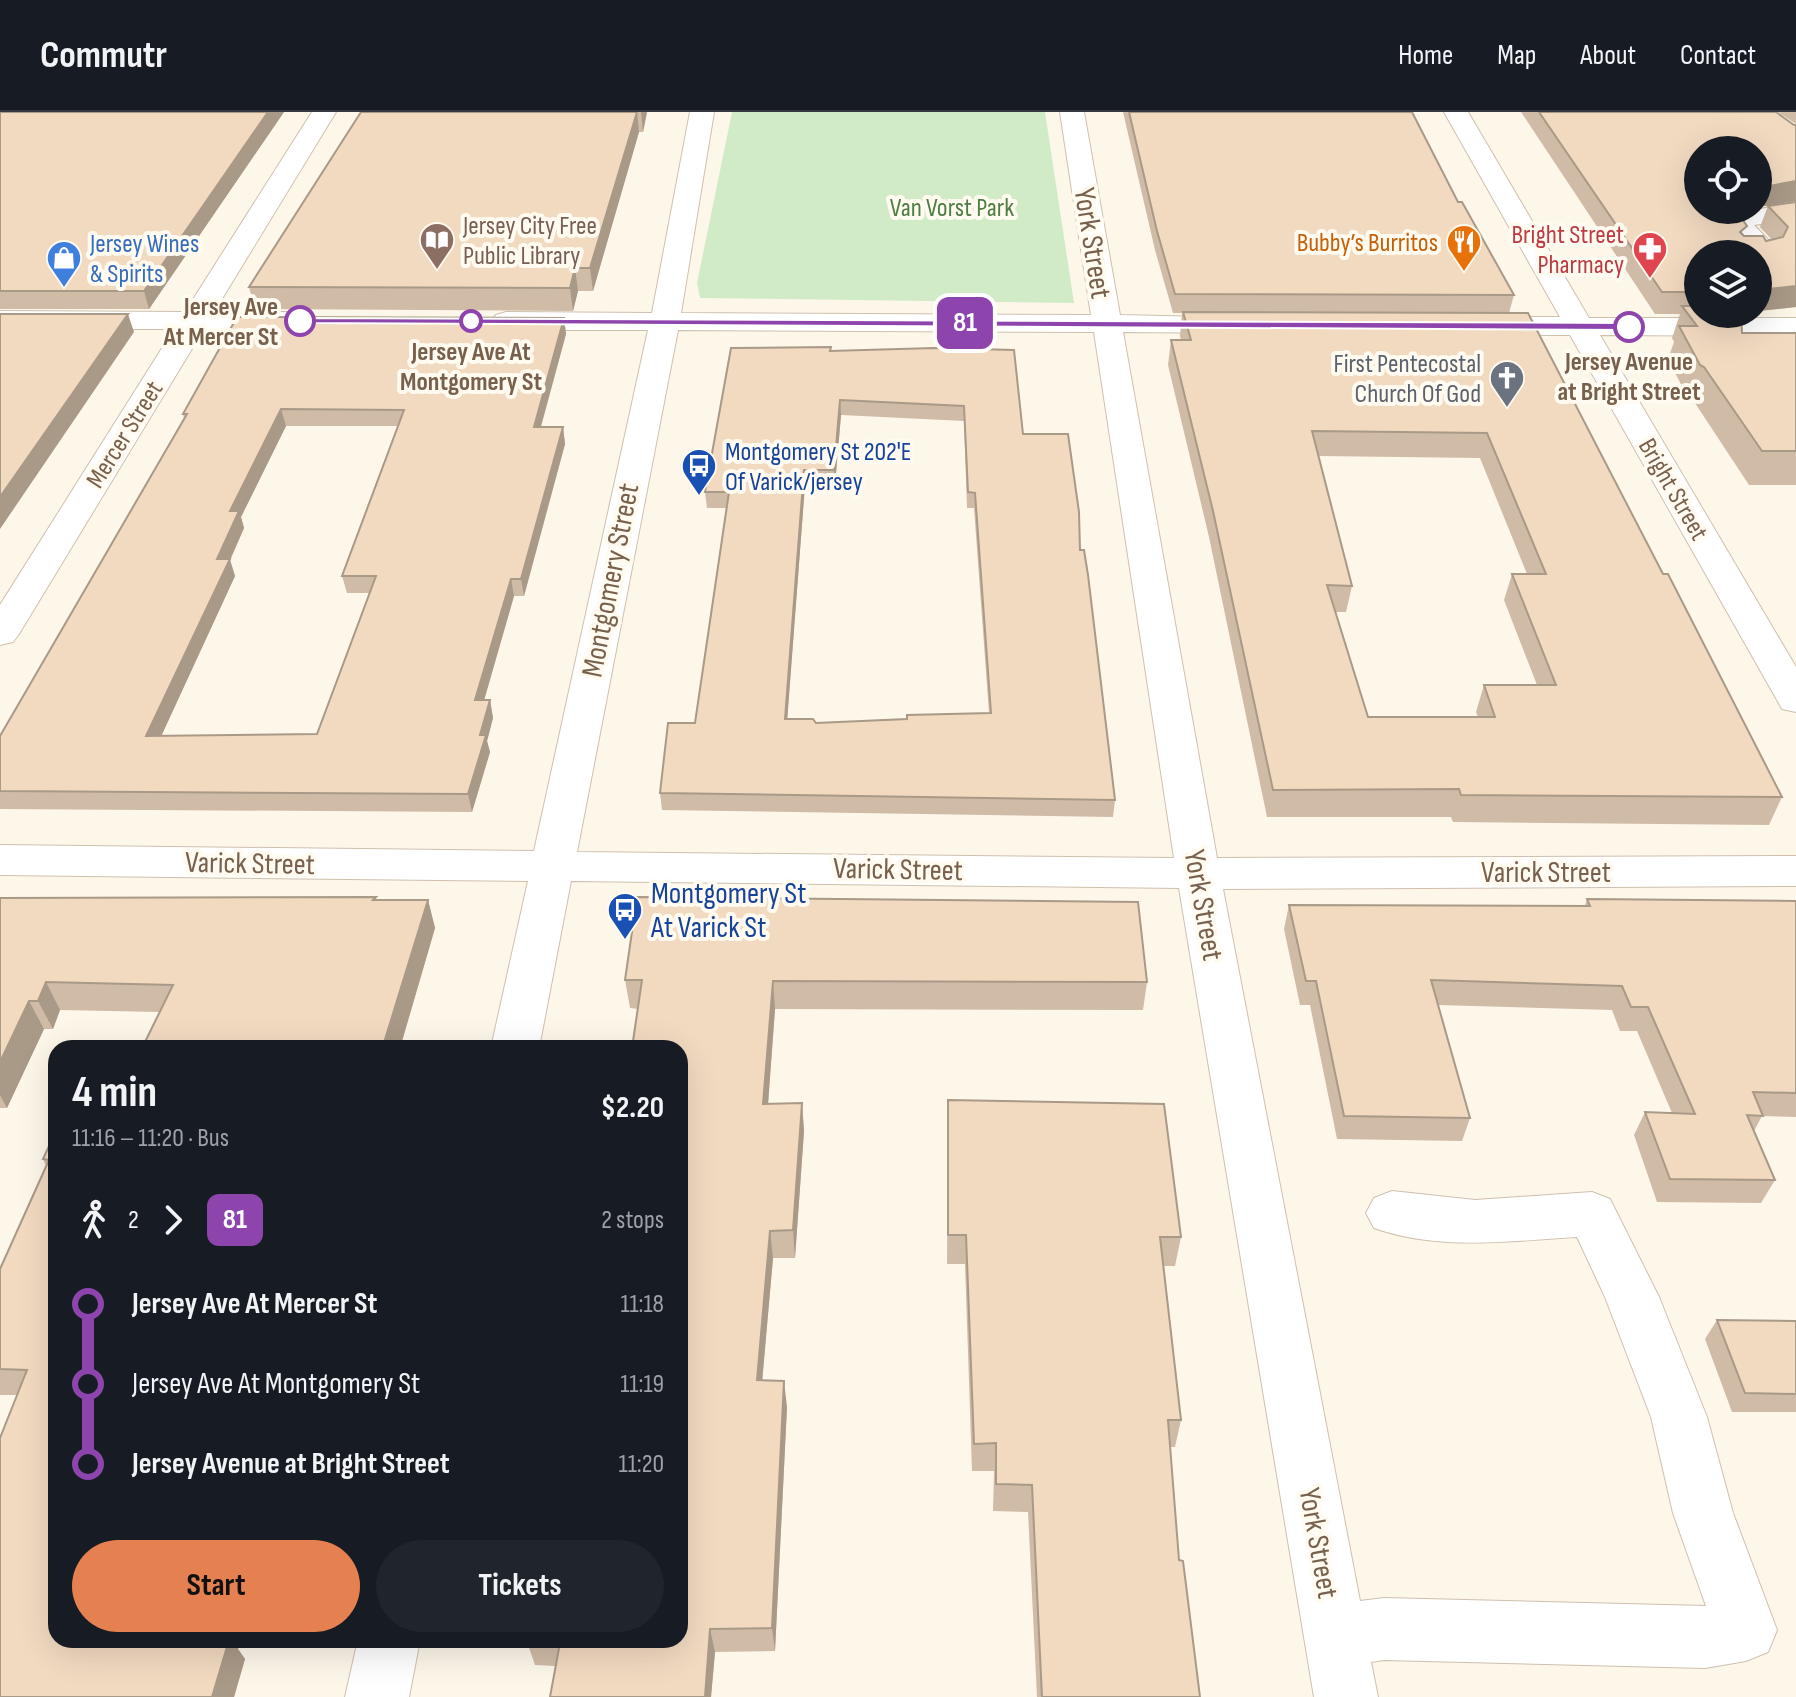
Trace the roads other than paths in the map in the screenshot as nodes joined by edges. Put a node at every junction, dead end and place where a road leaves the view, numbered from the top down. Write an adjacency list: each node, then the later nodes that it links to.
1 (324, 112): 9 (street, Mercer Street)
2 (702, 112): 12 (street, Montgomery Street)
3 (1072, 112): 13 (street, York Street)
4 (1456, 112): 16 (street, Bright Street)
5 (1796, 211): 6 (street)
6 (1752, 240)
7 (1772, 310): 17 (street)
8 (0, 320): 9 (street)
9 (195, 321): 10 (street); 18 (street, Mercer Street)
10 (319, 321)
11 (477, 321): 12 (street)
12 (663, 321): 13 (street); 21 (street, Montgomery Street)
13 (1106, 324): 14 (street); 23 (street, York Street)
14 (1267, 325)
15 (1452, 325): 16 (street)
16 (1579, 326): 17 (street); 19 (street, Bright Street)
17 (1790, 327)
18 (0, 634)
19 (1796, 700)
20 (0, 860): 21 (street, Varick Street)
21 (553, 865): 23 (street, Varick Street); 24 (street, Montgomery Street)
22 (1796, 871): 23 (street, Varick Street)
23 (1198, 873): 26 (street, York Street)
24 (517, 1040)
25 (1392, 1213): 26 (street)
26 (1335, 1636): 29 (street, York Street)
27 (387, 1648): 28 (street)
28 (377, 1697)
29 (1346, 1697)

